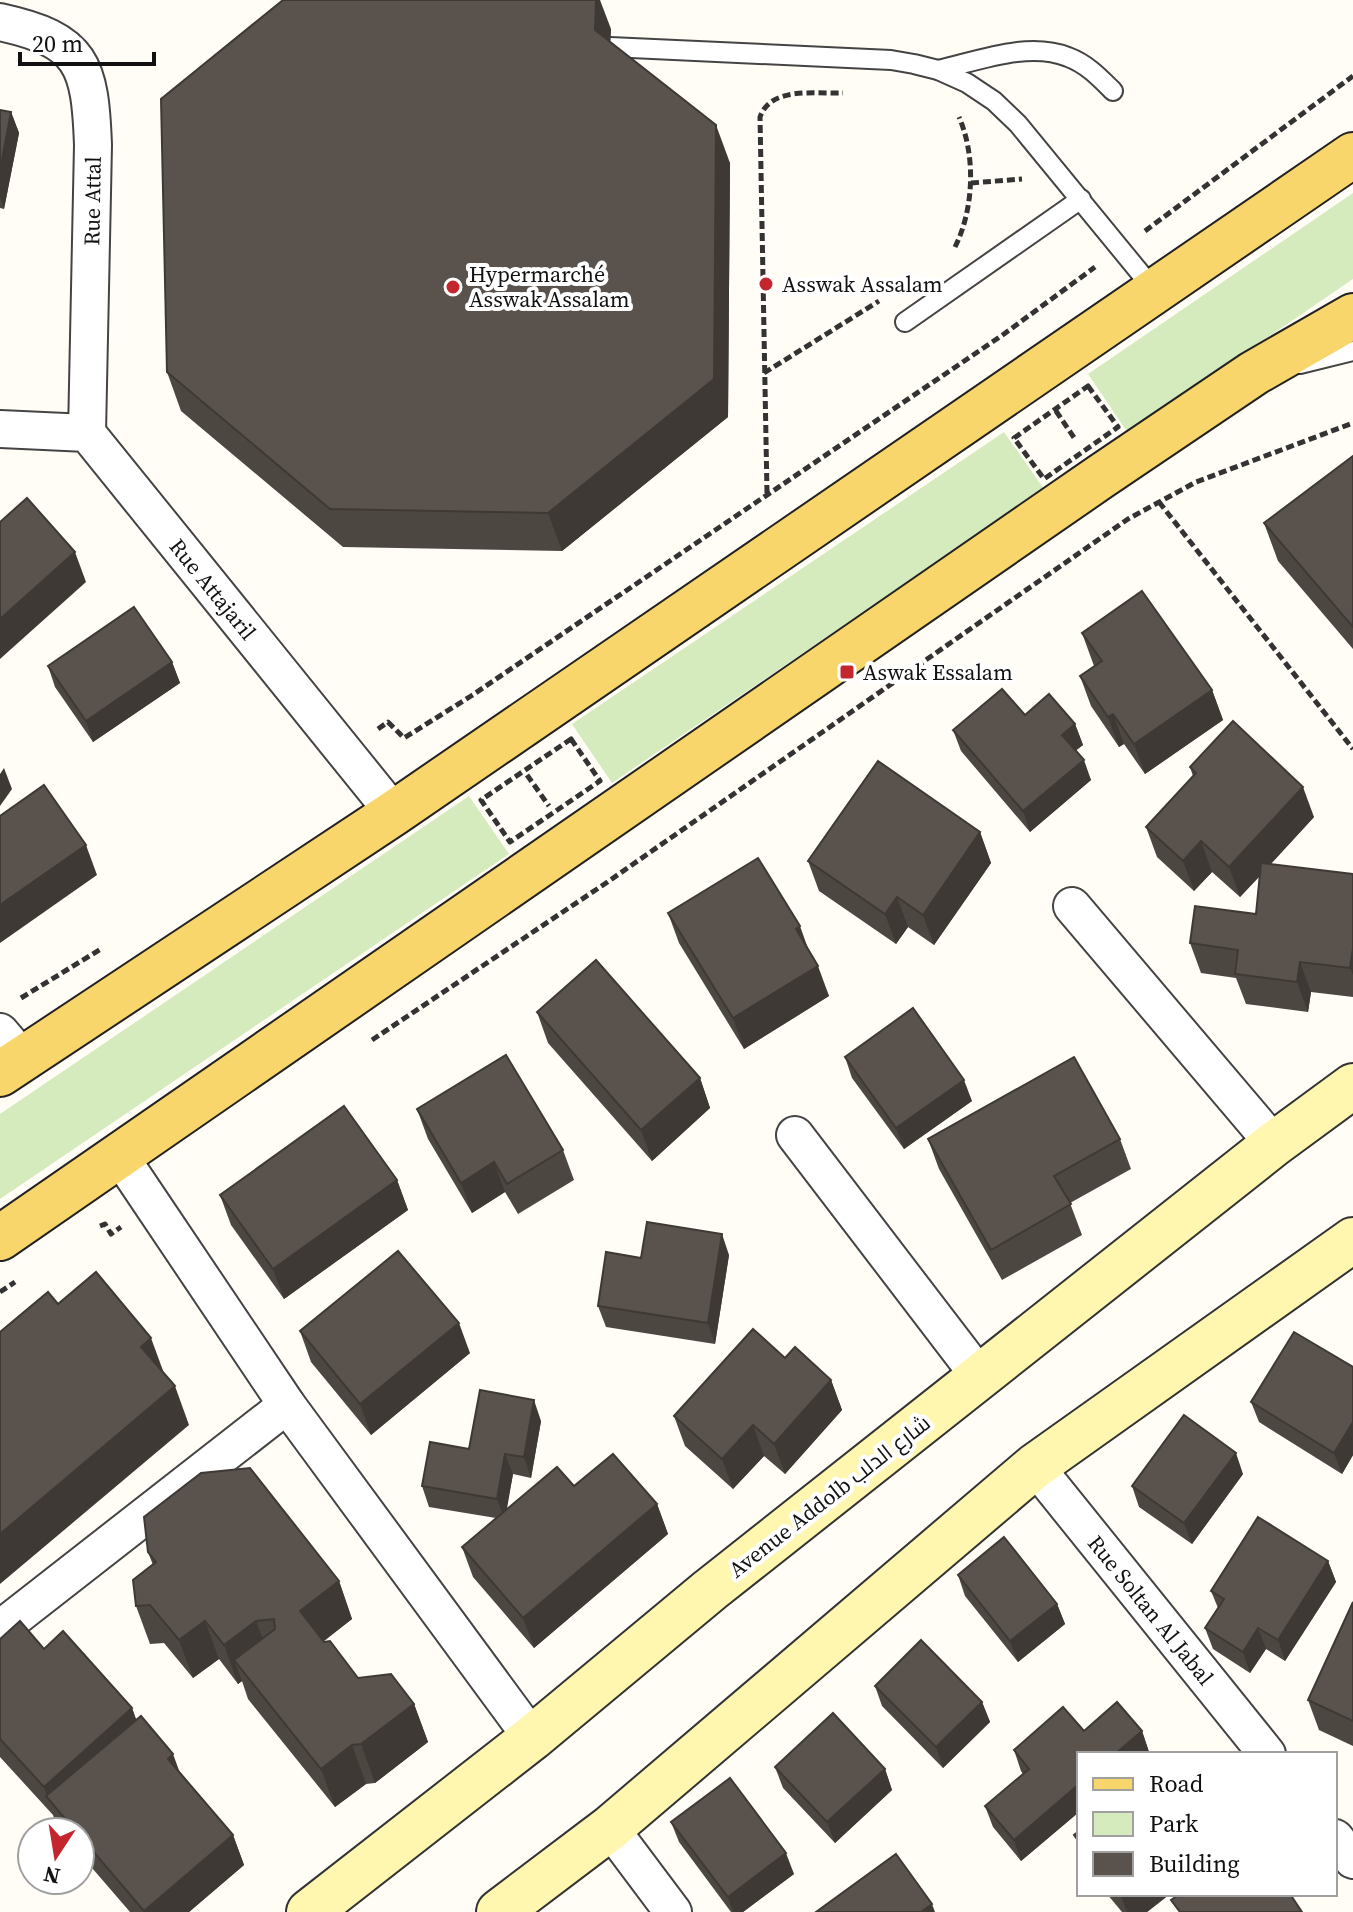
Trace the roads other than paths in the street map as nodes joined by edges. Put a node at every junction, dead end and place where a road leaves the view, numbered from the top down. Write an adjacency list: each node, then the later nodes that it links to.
1 (0, 22): 13 (street, Rue Attal)
2 (610, 47): 3 (lane)
3 (938, 70): 4 (lane); 6 (lane)
4 (1113, 91)
5 (1353, 155): 7 (main road)
6 (1081, 199): 7 (lane); 9 (lane)
7 (1155, 291): 14 (main road)
8 (1353, 316): 11 (main road)
9 (905, 322)
10 (1353, 351): 11 (lane)
11 (1254, 373): 20 (main road)
12 (0, 429): 13 (street)
13 (87, 433): 14 (street, Rue Attajaril)
14 (394, 813): 16 (main road)
15 (1072, 906): 19 (street)
16 (9, 1042)
17 (1353, 1086): 19 (street, Avenue Addolb شارع الدلب)
18 (795, 1135): 23 (street)
19 (1274, 1144): 23 (street, Avenue Addolb شارع الدلب)
20 (119, 1155): 21 (main road); 24 (street)
21 (0, 1238)
22 (1348, 1253): 25 (street)
23 (980, 1377): 27 (street, Avenue Addolb شارع الدلب)
24 (287, 1405): 26 (street); 27 (street)
25 (1035, 1466): 28 (street, Rue Soltan Al Jabal); 29 (street)
26 (0, 1629)
27 (532, 1738): 32 (street, Avenue Addolb شارع الدلب)
28 (1265, 1752)
29 (610, 1828): 33 (street); 34 (street)
30 (1337, 1840): 31 (street)
31 (1353, 1860)
32 (309, 1912)
33 (499, 1912)
34 (673, 1912)

